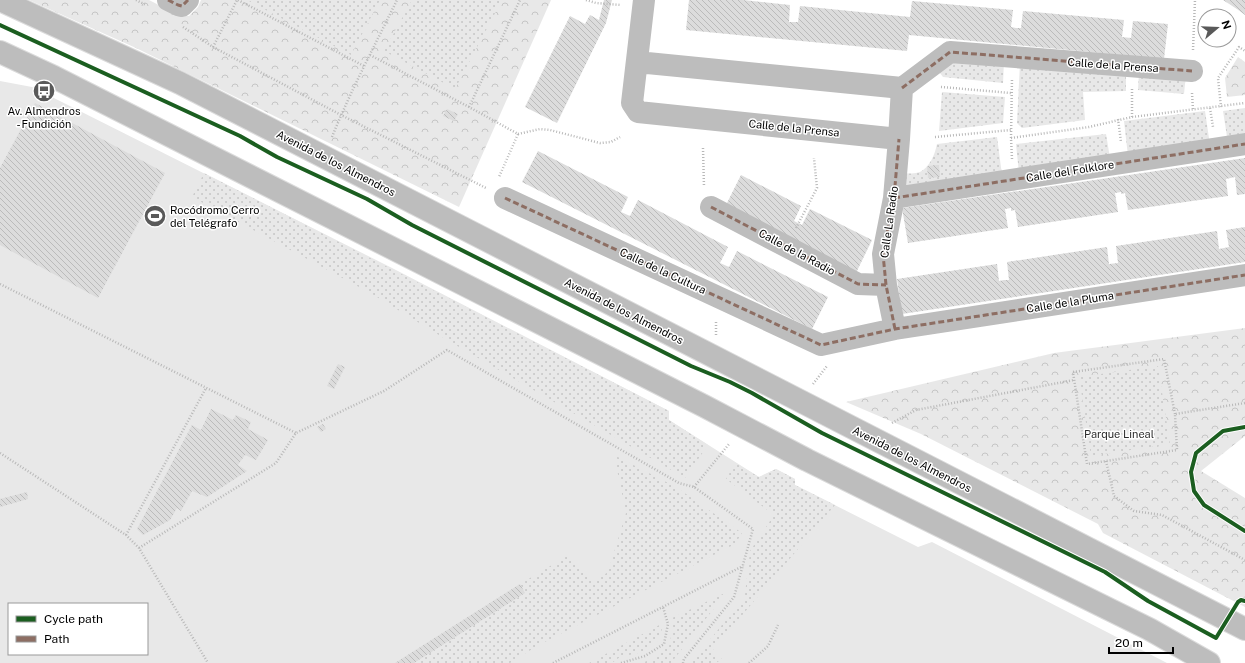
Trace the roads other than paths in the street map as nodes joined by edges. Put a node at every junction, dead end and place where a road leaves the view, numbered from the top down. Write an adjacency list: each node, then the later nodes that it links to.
1 (0, 0): 18 (main road, Avenida de los Almendros)
2 (168, 0): 3 (main road)
3 (188, 0)
4 (644, 0): 6 (main road)
5 (0, 52): 19 (main road)
6 (637, 62): 8 (main road); 9 (main road, Calle de la Prensa)
7 (1192, 71): 8 (main road, Calle de la Prensa)
8 (902, 88): 9 (main road)
9 (899, 139): 12 (main road, Calle La Radio)
10 (1245, 144): 12 (main road, Calle del Folklore)
11 (499, 194): 17 (main road, Calle de la Cultura)
12 (894, 198): 15 (main road, Calle La Radio)
13 (711, 207): 15 (main road, Calle de la Radio)
14 (1245, 275): 16 (main road, Calle de la Pluma)
15 (886, 285): 16 (main road, Calle La Radio)
16 (894, 329): 17 (main road, Calle de la Pluma)
17 (821, 345)
18 (1245, 629)
19 (1210, 663)

